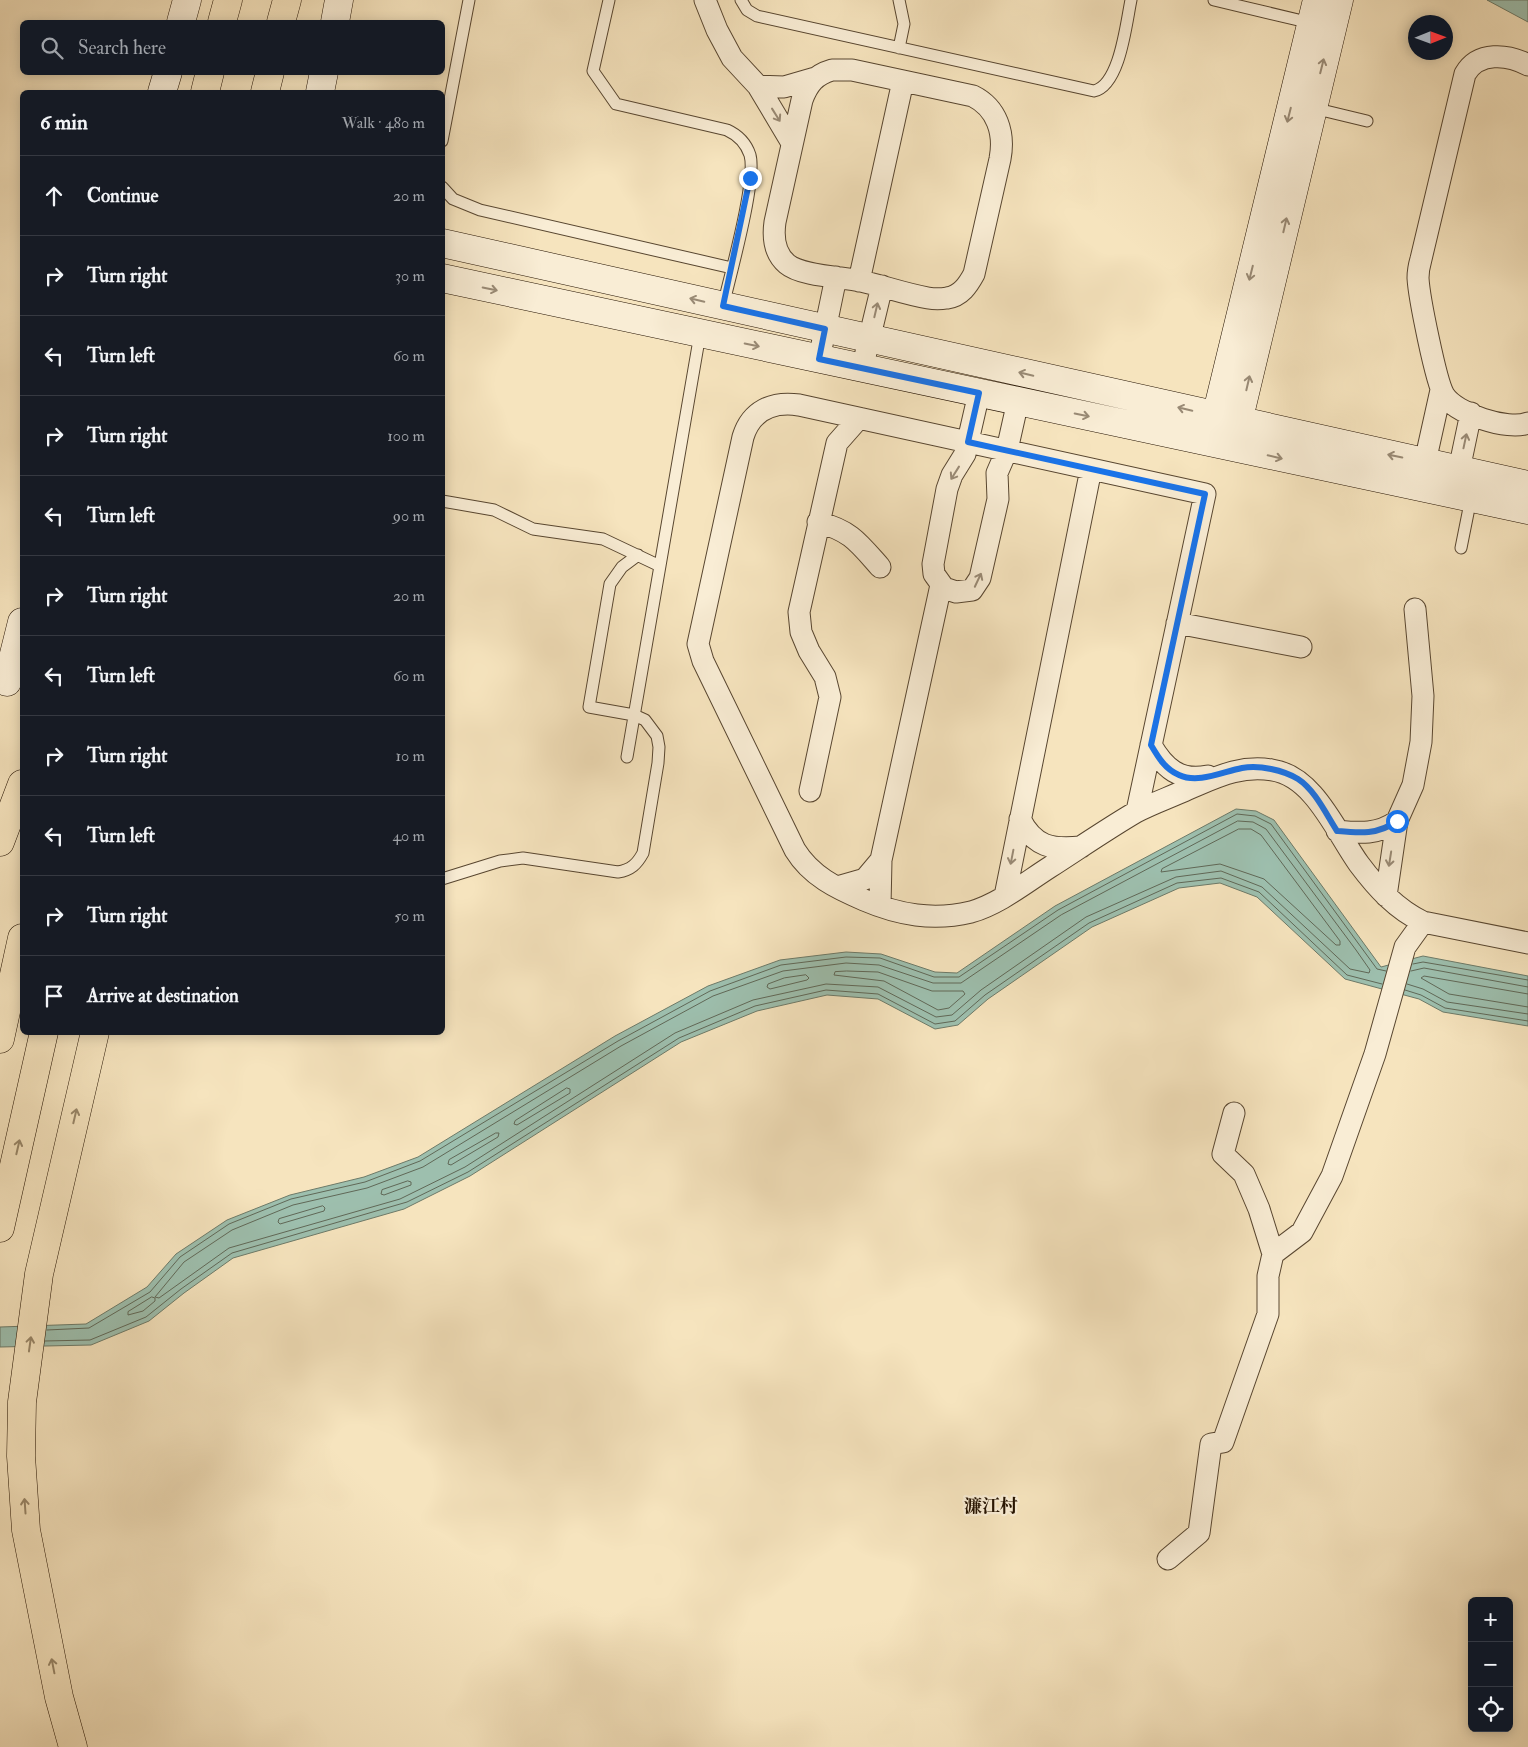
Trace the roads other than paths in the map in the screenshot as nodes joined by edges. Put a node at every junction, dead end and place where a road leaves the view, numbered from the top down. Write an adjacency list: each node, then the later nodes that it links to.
1 (187, 0): 13 (street)
2 (228, 0): 14 (highway)
3 (286, 0): 15 (highway)
4 (339, 0): 16 (street)
5 (469, 0): 32 (lane)
6 (609, 0): 36 (lane)
7 (705, 0): 25 (street)
8 (741, 0): 17 (lane)
9 (899, 0): 17 (lane)
10 (1131, 0): 17 (lane)
11 (1214, 0): 12 (lane)
12 (1319, 5): 30 (street, one-way to 12); 53 (street, one-way to 53)
13 (182, 20)
14 (223, 20)
15 (281, 20)
16 (335, 20)
17 (899, 48)
18 (1528, 65): 47 (street)
19 (167, 75): 26 (street)
20 (209, 75): 27 (highway)
21 (269, 75): 28 (highway)
22 (323, 75): 29 (street)
23 (815, 78): 24 (street); 25 (street); 33 (street)
24 (903, 81): 39 (street); 40 (street)
25 (758, 86): 33 (street, one-way to 33)
26 (163, 90)
27 (206, 90)
28 (266, 90)
29 (320, 90)
30 (1312, 108): 31 (lane); 53 (street, one-way to 30)
31 (1367, 121)
32 (445, 125)
33 (792, 143): 37 (street)
34 (445, 190): 36 (lane)
35 (445, 244): 41 (street, one-way to 35)
36 (732, 268): 41 (lane)
37 (836, 277): 39 (street); 42 (street)
38 (445, 279): 43 (street, one-way to 43)
39 (860, 281): 40 (street)
40 (882, 286): 44 (street, one-way to 40)
41 (723, 306): 42 (street)
42 (825, 329): 44 (street); 45 (street)
43 (700, 334): 45 (street, one-way to 45); 69 (lane)
44 (869, 339): 46 (street); 53 (street, one-way to 44)
45 (819, 359): 46 (street)
46 (862, 368): 48 (street)
47 (1441, 390): 51 (street); 59 (street)
48 (979, 393): 49 (street); 55 (street)
49 (1018, 401): 57 (street, one-way to 57); 58 (street)
50 (821, 409): 52 (street); 56 (street); 91 (street)
51 (1471, 413): 54 (street); 61 (street, one-way to 51)
52 (859, 418): 55 (street); 56 (street)
53 (1228, 418): 57 (street); 59 (street, one-way to 53)
54 (1528, 423)
55 (968, 442): 58 (street); 71 (street, one-way to 71)
56 (837, 443): 66 (street)
57 (1221, 445): 63 (street, one-way to 63)
58 (1007, 450): 60 (street); 71 (street, one-way to 58)
59 (1425, 462): 61 (street)
60 (1091, 469): 73 (street); 84 (street)
61 (1459, 470): 62 (street)
62 (1528, 485)
63 (1471, 498): 65 (street); 67 (lane)
64 (445, 502): 68 (lane)
65 (1528, 510)
66 (818, 522): 70 (street); 82 (street)
67 (1461, 548)
68 (638, 555): 69 (lane); 77 (lane)
69 (660, 566): 77 (lane)
70 (880, 567)
71 (942, 585): 89 (street)
72 (1414, 608): 85 (street)
73 (1177, 623): 75 (street); 78 (street)
74 (20, 630): 76 (street)
75 (1301, 647)
76 (6, 682)
77 (634, 715): 79 (lane); 90 (lane)
78 (1151, 745): 80 (street); 83 (street)
79 (627, 757)
80 (1227, 772): 83 (street); 86 (street)
81 (20, 789): 87 (highway)
82 (810, 791)
83 (1137, 811): 88 (street)
84 (1020, 819): 88 (street); 92 (street, one-way to 92)
85 (1397, 821): 86 (street); 93 (street, one-way to 93)
86 (1337, 831): 93 (street)
87 (0, 842)
88 (1081, 847): 92 (street)
89 (882, 860): 91 (street); 94 (street)
90 (445, 878)
91 (837, 887): 94 (street)
92 (1005, 896): 94 (street)
93 (1386, 896): 95 (street)
94 (880, 906)
95 (1423, 922): 96 (street); 103 (street)
96 (1528, 943)
97 (20, 947): 100 (highway)
98 (43, 1035): 102 (highway, one-way to 98)
99 (94, 1035): 105 (highway, one-way to 99)
100 (0, 1040)
101 (1234, 1113): 103 (street)
102 (0, 1228)
103 (1273, 1254): 104 (street)
104 (1168, 1559)
105 (59, 1697): 106 (highway); 107 (highway)
106 (65, 1747)
107 (72, 1747)

